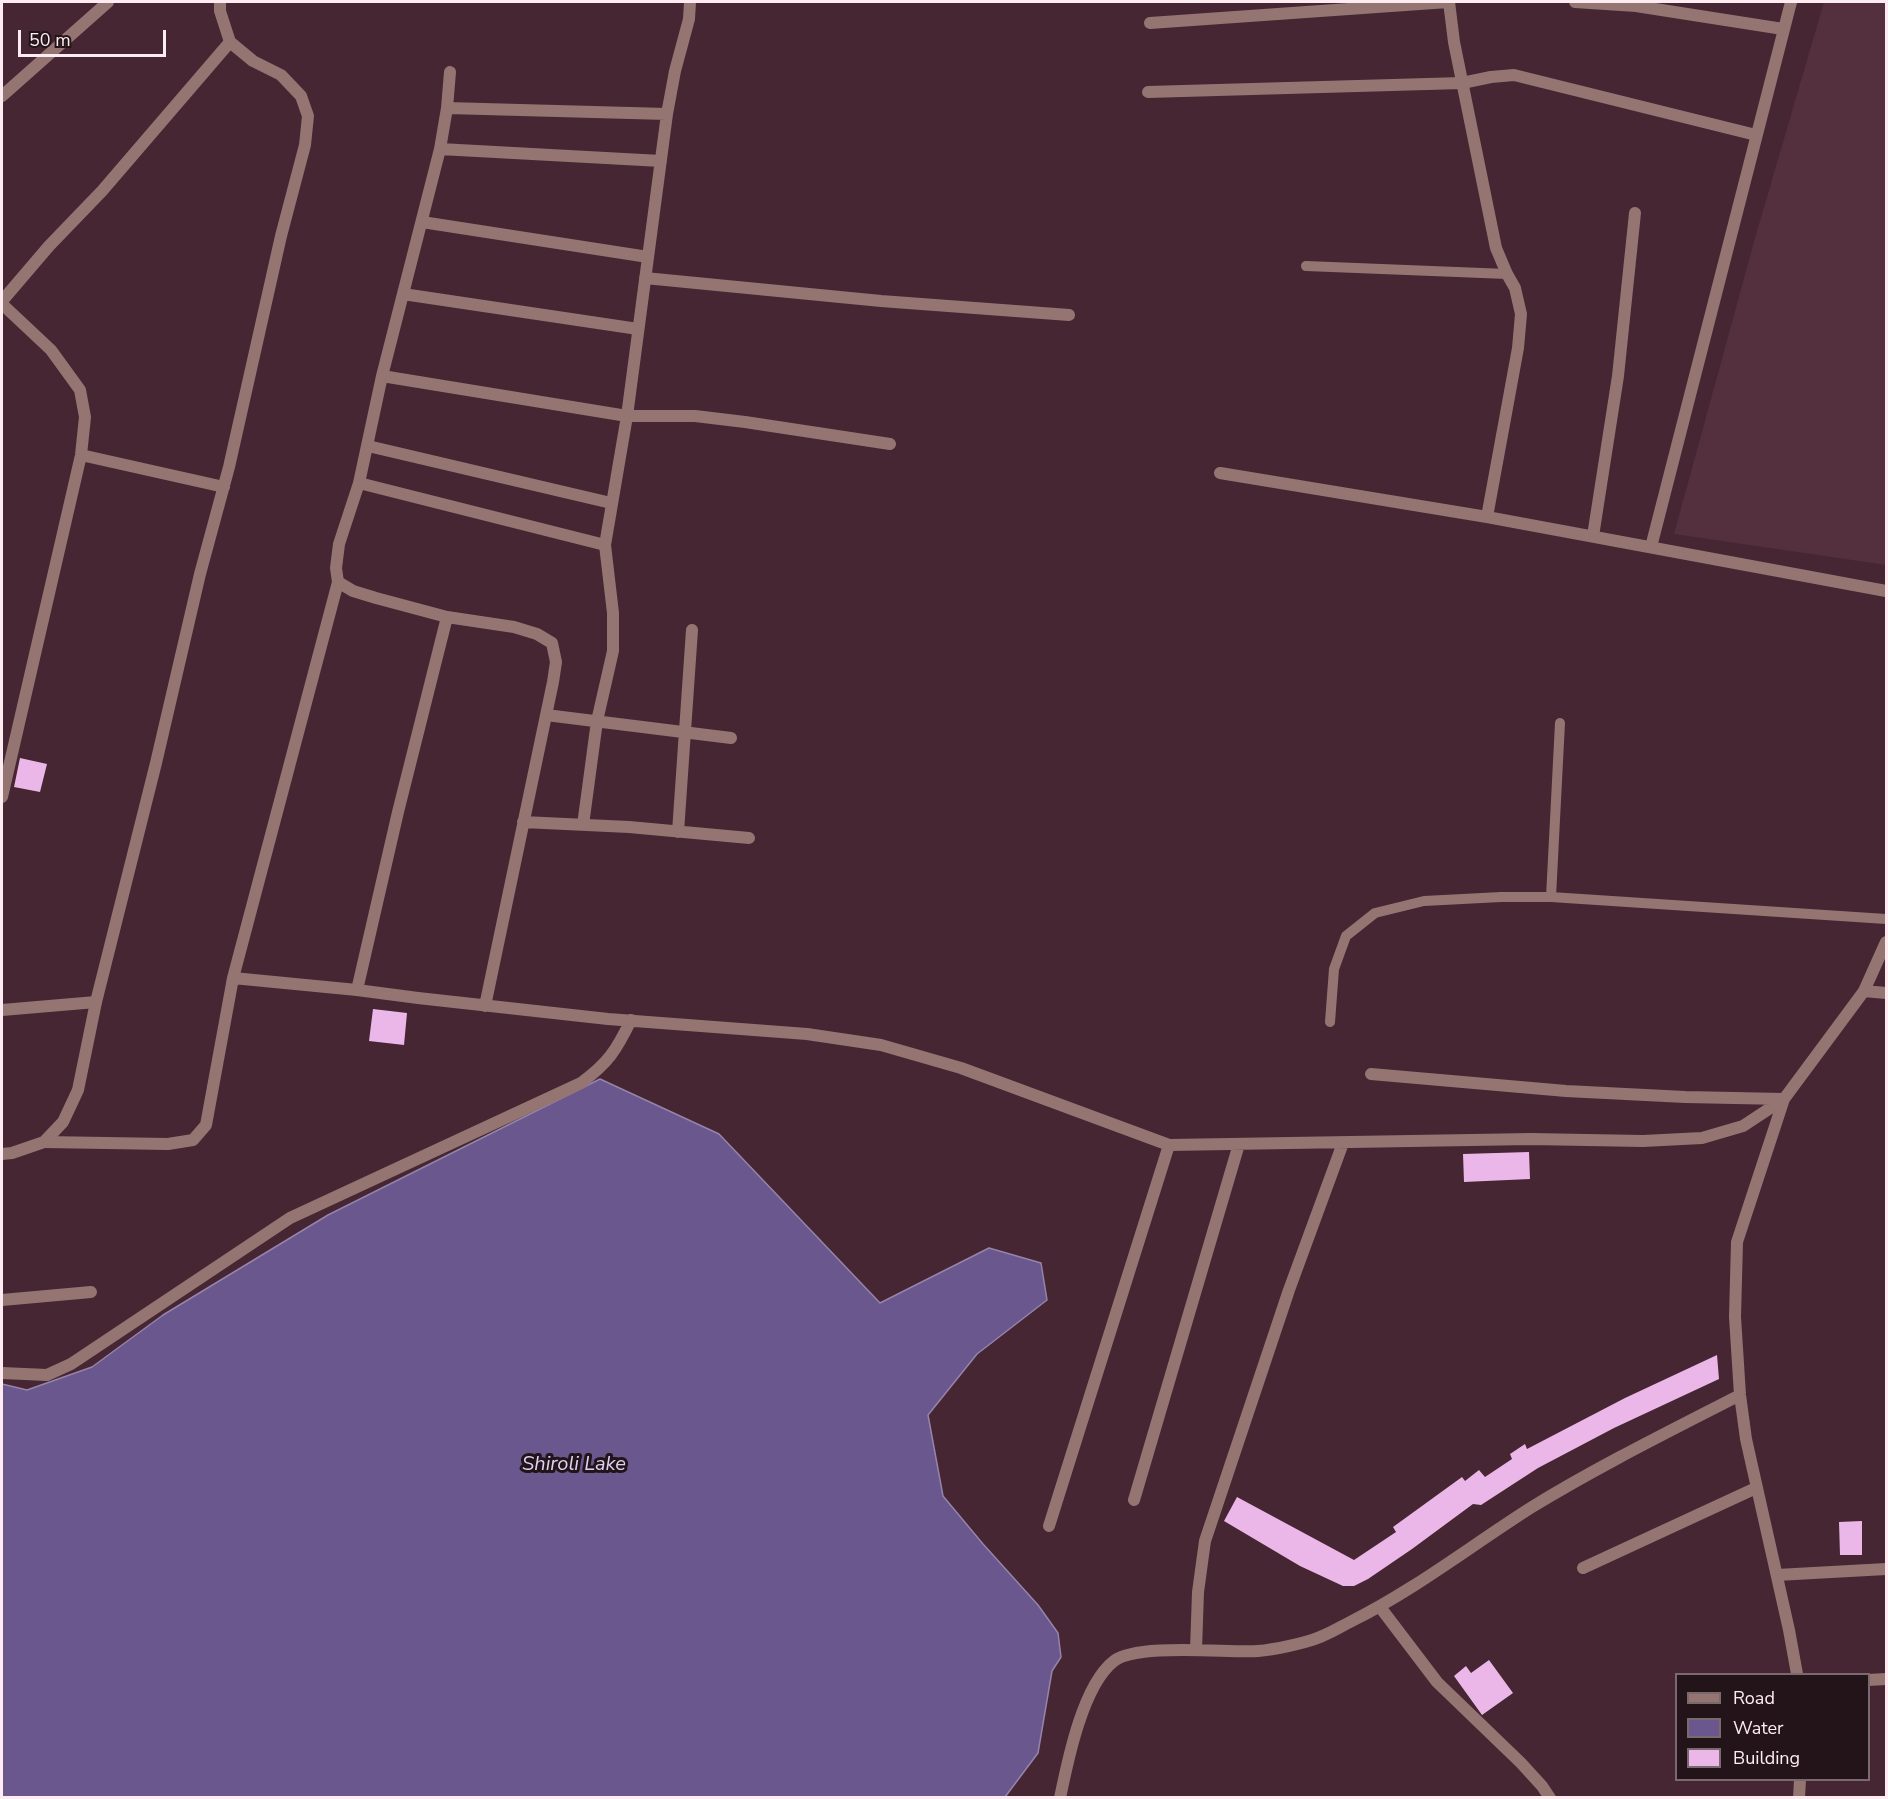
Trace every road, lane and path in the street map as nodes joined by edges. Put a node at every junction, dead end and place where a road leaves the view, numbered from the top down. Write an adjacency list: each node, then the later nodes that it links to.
1 (108, 2): 13 (street)
2 (220, 2): 9 (street)
3 (690, 2): 15 (street)
4 (1449, 2): 7 (street); 11 (street)
5 (1575, 2): 8 (street)
6 (1791, 2): 8 (street)
7 (1150, 23)
8 (1783, 29): 16 (street)
9 (230, 42): 26 (street); 36 (street)
10 (450, 72): 14 (street)
11 (1462, 83): 12 (street); 16 (street); 23 (street)
12 (1148, 92)
13 (2, 96)
14 (447, 108): 15 (street); 17 (street)
15 (667, 114): 18 (street)
16 (1756, 135): 41 (street)
17 (440, 148): 18 (street); 20 (street)
18 (661, 161): 21 (street)
19 (1635, 213): 39 (street)
20 (422, 222): 21 (street); 25 (street)
21 (648, 257): 24 (street)
22 (1306, 266): 23 (lane)
23 (1507, 274): 38 (street)
24 (645, 278): 27 (street); 28 (street)
25 (403, 294): 28 (street); 29 (street)
26 (2, 303): 33 (street)
27 (1069, 315)
28 (638, 329): 30 (street)
29 (382, 376): 30 (street); 32 (street)
30 (627, 417): 31 (street); 37 (street)
31 (890, 444)
32 (368, 446): 35 (street); 37 (street)
33 (81, 455): 36 (street); 51 (street)
34 (1220, 473): 38 (street)
35 (359, 483): 40 (street); 42 (street)
36 (224, 487): 63 (street)
37 (611, 502): 40 (street)
38 (1487, 517): 39 (street)
39 (1593, 536): 41 (street)
40 (605, 545): 47 (street)
41 (1651, 547): 43 (street)
42 (338, 582): 44 (street); 59 (street)
43 (1887, 591)
44 (447, 617): 46 (street); 60 (street)
45 (692, 630): 49 (street)
46 (546, 715): 47 (street); 52 (street)
47 (597, 721): 49 (street); 53 (street)
48 (1560, 723): 56 (lane)
49 (686, 731): 50 (street); 54 (street)
50 (731, 738)
51 (2, 797)
52 (523, 822): 53 (street); 64 (street)
53 (583, 825): 54 (street)
54 (678, 832): 55 (street)
55 (750, 838)
56 (1551, 897): 57 (lane); 67 (lane)
57 (1887, 919)
58 (1887, 942): 61 (street)
59 (233, 978): 60 (street); 70 (street)
60 (357, 990): 64 (street)
61 (1864, 990): 62 (street); 69 (street)
62 (1887, 993)
63 (96, 1002): 65 (street); 70 (street)
64 (485, 1006): 66 (street)
65 (2, 1011)
66 (630, 1020): 73 (street); 77 (street)
67 (1330, 1022)
68 (1371, 1074): 69 (street)
69 (1785, 1099): 71 (street); 78 (street)
70 (44, 1142): 74 (street)
71 (1343, 1143): 72 (street); 86 (street)
72 (1239, 1144): 73 (street); 80 (street)
73 (1169, 1145): 81 (street)
74 (2, 1155)
75 (91, 1292): 76 (street)
76 (2, 1300)
77 (2, 1373)
78 (1740, 1395): 79 (street); 85 (street)
79 (1756, 1488): 82 (street); 84 (street)
80 (1134, 1500)
81 (1049, 1526)
82 (1583, 1568)
83 (1887, 1569): 84 (street)
84 (1777, 1575): 87 (street)
85 (1380, 1607): 86 (street); 92 (street)
86 (1196, 1650): 91 (street)
87 (1797, 1673)
88 (1887, 1679): 89 (street)
89 (1870, 1680)
90 (1800, 1781): 93 (street)
91 (1060, 1797)
92 (1550, 1797)
93 (1799, 1797)

